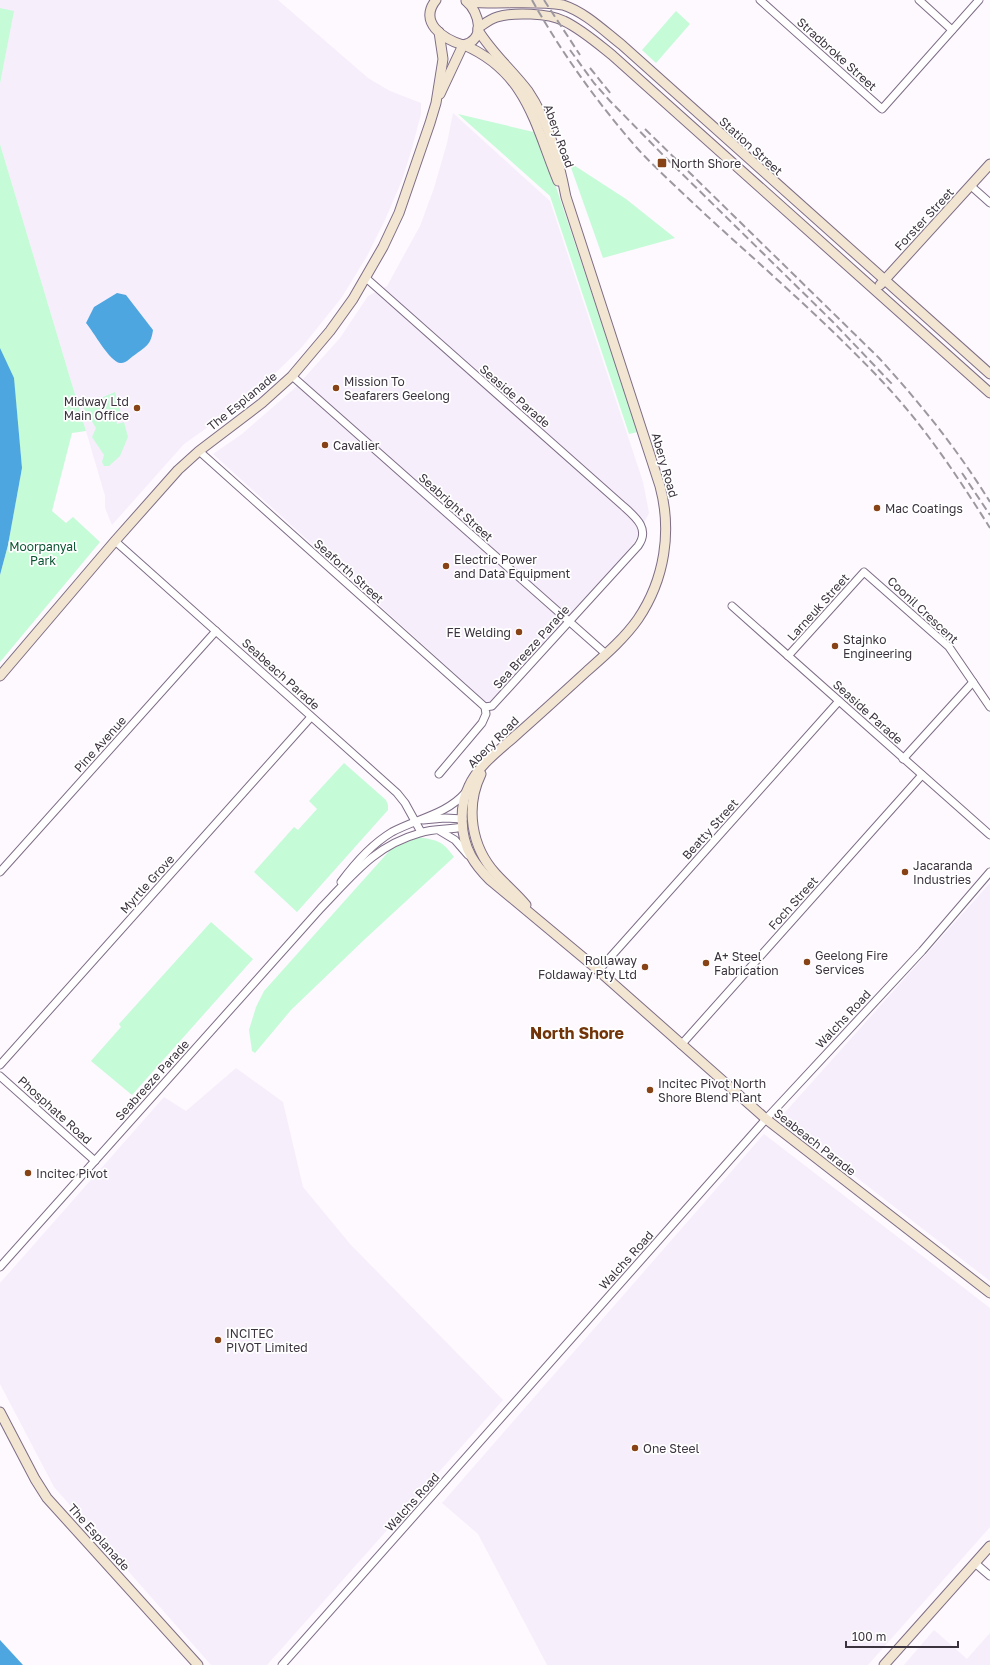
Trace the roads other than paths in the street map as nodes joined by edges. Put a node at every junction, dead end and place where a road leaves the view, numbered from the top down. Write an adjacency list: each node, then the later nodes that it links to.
1 (429, 0): 8 (main road, The Esplanade)
2 (436, 0): 8 (main road)
3 (760, 0): 11 (street, Stradbroke Street)
4 (919, 0): 11 (street)
5 (979, 0): 11 (street)
6 (466, 1): 7 (main road, Station Street); 10 (main road)
7 (561, 2): 9 (main road); 20 (main road, Station Street)
8 (430, 10): 12 (main road, The Esplanade)
9 (564, 21): 10 (main road, Station Street); 21 (main road, Station Street)
10 (478, 29): 13 (main road, Station Street); 17 (main road, Abery Road)
11 (952, 30)
12 (439, 32): 13 (main road, Abery Road); 14 (main road, The Esplanade)
13 (463, 45): 14 (main road, The Esplanade); 17 (main road, Abery Road)
14 (436, 103): 19 (main road, The Esplanade)
15 (990, 164): 16 (main road, Forster Street)
16 (971, 186): 18 (street); 20 (main road, Forster Street)
17 (566, 197): 32 (main road, Abery Road)
18 (990, 203)
19 (366, 278): 23 (main road, The Esplanade); 26 (street, Seaside Parade)
20 (884, 280): 21 (main road, Forster Street); 22 (main road, Station Street)
21 (875, 290): 24 (main road, Station Street)
22 (990, 374)
23 (292, 376): 25 (main road, The Esplanade); 30 (street, Seabright Street)
24 (990, 393)
25 (199, 451): 27 (main road, The Esplanade); 37 (street, Seaforth Street)
26 (643, 534): 30 (street, Sea Breeze Parade)
27 (115, 541): 31 (street, Seabeach Parade); 34 (main road, The Esplanade)
28 (864, 572): 33 (street, Larneuk Street); 35 (street, Coonil Crescent)
29 (732, 606): 33 (street, Seaside Parade)
30 (568, 622): 32 (street, Seabright Street); 37 (street, Sea Breeze Parade)
31 (216, 631): 39 (street, Seabeach Parade); 52 (street, Pine Avenue)
32 (606, 654): 40 (main road, Abery Road)
33 (788, 656): 36 (street, Seaside Parade)
34 (0, 676)
35 (973, 682): 38 (street, Coonil Crescent); 41 (street)
36 (839, 701): 41 (street, Seaside Parade); 56 (street, Beatty Street)
37 (485, 707): 42 (street)
38 (990, 707)
39 (311, 717): 45 (street, Seabeach Parade); 58 (street, Myrtle Grove)
40 (492, 758): 44 (main road, Abery Road); 47 (main road, Seabeach Parade)
41 (904, 759): 43 (street, Seaside Parade)
42 (439, 774)
43 (922, 775): 50 (street, Seaside Parade); 57 (street, Foch Street)
44 (467, 791): 45 (street, Seabreeze Parade); 46 (main road, Abery Road)
45 (415, 821): 46 (street, Seabreeze Parade); 49 (street, Seabeach Parade); 54 (street, Seabreeze Parade)
46 (463, 823): 47 (main road); 48 (street, Seabreeze Parade); 51 (main road, Seabeach Parade)
47 (472, 824): 55 (main road, Seabeach Parade)
48 (434, 830): 49 (street, Seabreeze Parade); 51 (street)
49 (421, 832): 54 (street, Seabreeze Parade)
50 (990, 836)
51 (479, 868): 55 (main road, Seabeach Parade)
52 (0, 872)
53 (990, 872): 60 (street, Walchs Road)
54 (321, 908): 61 (street, Seabreeze Parade)
55 (542, 922): 56 (main road, Seabeach Parade)
56 (598, 971): 57 (main road, Seabeach Parade)
57 (681, 1045): 60 (main road, Seabeach Parade)
58 (0, 1065)
59 (0, 1076): 61 (street, Phosphate Road)
60 (766, 1119): 63 (main road, Seabeach Parade); 69 (street, Walchs Road)
61 (95, 1161): 62 (street, Seabreeze Parade)
62 (0, 1267)
63 (990, 1293)
64 (0, 1412): 68 (main road, The Esplanade)
65 (990, 1546): 66 (main road)
66 (975, 1563): 67 (street); 70 (main road)
67 (990, 1576)
68 (198, 1665)
69 (282, 1665)
70 (884, 1665)

